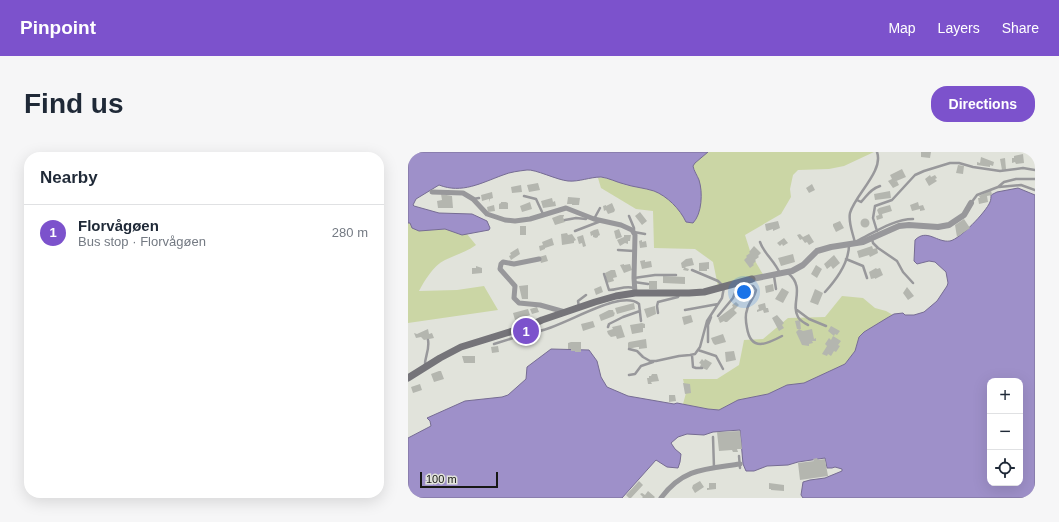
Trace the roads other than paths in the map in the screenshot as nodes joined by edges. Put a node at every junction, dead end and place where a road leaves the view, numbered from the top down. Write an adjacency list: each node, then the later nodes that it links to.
1 (877, 152): 11 (lane)
2 (1035, 170): 22 (lane)
3 (1035, 179): 5 (lane)
4 (880, 186): 11 (lane)
5 (998, 187): 6 (lane); 12 (lane)
6 (1035, 190)
7 (432, 192): 10 (street)
8 (524, 196): 14 (lane)
9 (479, 198): 10 (lane)
10 (473, 199): 14 (street)
11 (857, 200): 27 (lane)
12 (971, 204): 25 (street)
13 (600, 208): 17 (lane)
14 (543, 214): 15 (street)
15 (588, 216): 17 (street); 19 (lane)
16 (629, 216): 23 (lane)
17 (594, 219): 20 (street)
18 (913, 219): 22 (lane)
19 (565, 220)
20 (601, 221): 21 (lane); 23 (street)
21 (575, 231)
22 (877, 231): 27 (lane)
23 (634, 232): 24 (lane); 29 (street)
24 (645, 234)
25 (872, 238): 27 (street); 40 (lane)
26 (760, 242): 36 (lane)
27 (853, 243): 31 (lane); 33 (street)
28 (618, 250): 29 (lane)
29 (635, 251): 39 (street)
30 (539, 259): 54 (street)
31 (846, 259): 37 (lane); 46 (lane)
32 (692, 270): 43 (lane)
33 (787, 272): 36 (street); 52 (lane)
34 (604, 274): 45 (lane)
35 (676, 275): 39 (lane)
36 (777, 275): 38 (street); 44 (lane)
37 (867, 278)
38 (752, 279): 42 (main road)
39 (634, 280): 41 (lane); 45 (street)
40 (913, 283)
41 (648, 284)
42 (738, 284): 43 (main road); 57 (lane); 63 (lane)
43 (724, 287): 47 (main road); 49 (lane)
44 (776, 288)
45 (635, 291): 47 (main road); 50 (main road)
46 (825, 292)
47 (680, 293): 55 (lane)
48 (586, 295): 50 (lane)
49 (719, 304): 51 (lane); 56 (lane)
50 (579, 308): 54 (main road)
51 (685, 310)
52 (796, 310): 59 (lane); 60 (lane)
53 (640, 311): 58 (lane); 61 (lane); 62 (lane)
54 (566, 313): 62 (main road)
55 (658, 313)
56 (711, 314): 65 (lane); 68 (lane)
57 (718, 316)
58 (641, 321)
59 (808, 325)
60 (826, 326)
61 (608, 327)
62 (530, 329): 66 (lane); 71 (main road)
63 (782, 336)
64 (428, 340): 71 (lane)
65 (708, 342)
66 (494, 344)
67 (629, 349): 70 (lane)
68 (698, 350): 69 (lane); 73 (lane)
69 (692, 355): 70 (lane); 72 (lane)
70 (656, 361): 74 (lane)
71 (425, 367): 75 (main road)
72 (702, 368)
73 (722, 369)
74 (628, 375)
75 (408, 378)
76 (713, 437): 79 (lane)
77 (739, 456): 78 (lane)
78 (740, 466): 79 (street)
79 (714, 468): 80 (street)
80 (661, 498)

